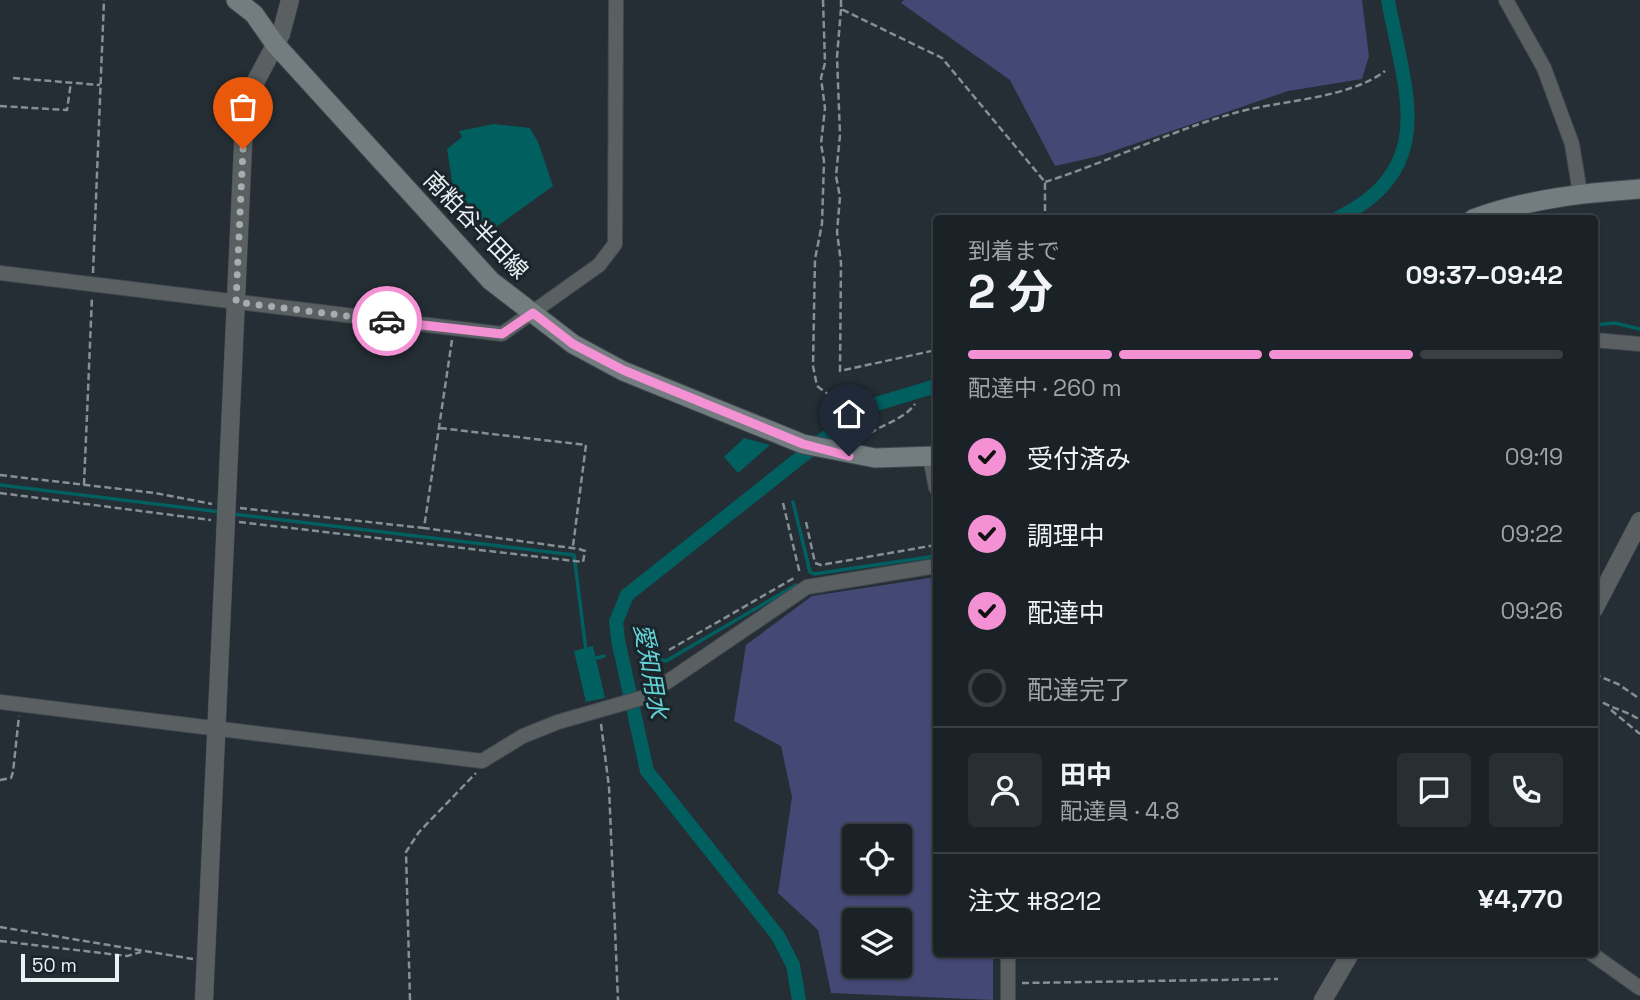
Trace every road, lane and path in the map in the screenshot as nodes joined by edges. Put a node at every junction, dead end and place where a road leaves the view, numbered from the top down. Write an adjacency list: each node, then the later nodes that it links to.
1 (104, 0): 13 (path)
2 (236, 0): 9 (main road, 南粕谷半田線)
3 (290, 0): 9 (street)
4 (616, 0): 23 (street)
5 (824, 0): 29 (path)
6 (841, 0): 8 (path)
7 (1506, 0): 17 (street)
8 (842, 9): 15 (path); 27 (path)
9 (275, 44): 22 (street); 23 (main road, 南粕谷半田線)
10 (1385, 71): 15 (path)
11 (13, 78): 12 (path)
12 (71, 82): 13 (path); 14 (path)
13 (100, 85): 21 (path)
14 (0, 106)
15 (1045, 182): 18 (path)
16 (1640, 188): 17 (main road)
17 (1580, 193): 19 (main road)
18 (1045, 215)
19 (1484, 215)
20 (0, 273): 21 (street)
21 (92, 283): 22 (street); 33 (path)
22 (236, 302): 24 (street); 36 (street)
23 (533, 313): 24 (street); 31 (main road, 南粕谷半田線)
24 (453, 330): 30 (path)
25 (1598, 340): 26 (street)
26 (1640, 344)
27 (933, 351)
28 (915, 404): 31 (path)
29 (839, 409)
30 (440, 428): 40 (path); 40 (path)
31 (858, 456): 32 (main road, 南粕谷半田線)
32 (933, 457)
33 (84, 485)
34 (0, 492): 36 (path)
35 (783, 503): 42 (path)
36 (227, 515): 40 (path); 53 (street)
37 (1640, 521): 43 (street)
38 (806, 522): 39 (path)
39 (933, 546)
40 (573, 548)
41 (933, 566): 42 (street)
42 (802, 582): 44 (path); 50 (street)
43 (1598, 601)
44 (669, 650)
45 (1598, 676): 47 (path)
46 (1598, 699): 51 (path)
47 (1640, 699)
48 (0, 702): 49 (street)
49 (20, 705): 53 (street); 56 (path)
50 (597, 709): 55 (street); 69 (path)
51 (1611, 710): 52 (path); 54 (path)
52 (1640, 720)
53 (218, 729): 55 (street); 63 (street)
54 (1640, 734)
55 (482, 761): 68 (path)
56 (0, 780)
57 (0, 927): 59 (path)
58 (0, 941): 59 (path)
59 (141, 952): 63 (path)
60 (1008, 957): 65 (street)
61 (1348, 957): 71 (street)
62 (1596, 957): 66 (street)
63 (206, 960): 67 (street)
64 (1278, 979): 65 (path)
65 (1008, 983): 70 (street)
66 (1640, 988)
67 (204, 1000)
68 (410, 1000)
69 (618, 1000)
70 (1008, 1000)
71 (1323, 1000)

